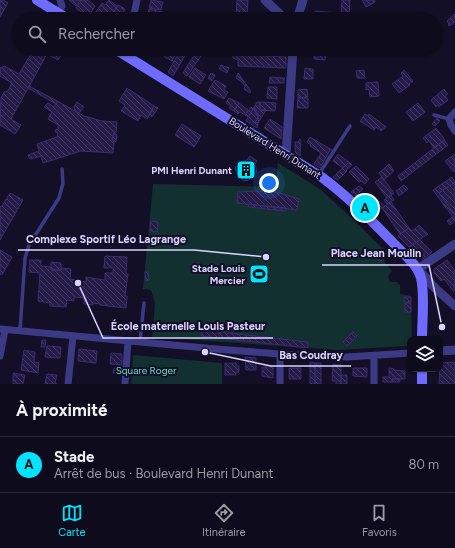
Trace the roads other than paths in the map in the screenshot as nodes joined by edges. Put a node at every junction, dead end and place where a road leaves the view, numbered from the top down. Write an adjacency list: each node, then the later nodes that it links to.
1 (37, 0): 6 (main road)
2 (60, 0): 7 (street)
3 (137, 0): 8 (street)
4 (265, 0): 9 (street)
5 (303, 0): 10 (street)
6 (56, 12)
7 (59, 12)
8 (134, 12)
9 (278, 12)
10 (299, 12)
11 (129, 56): 18 (main road, Boulevard Henri Dunant)
12 (293, 56): 18 (street)
13 (455, 112): 15 (street)
14 (434, 115): 15 (lane)
15 (449, 119): 17 (street)
16 (350, 126): 20 (lane)
17 (455, 131)
18 (286, 155): 20 (main road, Boulevard Henri Dunant)
19 (62, 169): 28 (lane)
20 (318, 175): 22 (main road, Boulevard Henri Dunant)
21 (455, 244): 22 (street)
22 (418, 269): 23 (main road); 24 (street)
23 (422, 288): 24 (street); 30 (main road)
24 (436, 289): 26 (street)
25 (144, 303): 32 (lane)
26 (455, 306)
27 (2, 329): 28 (street); 37 (street)
28 (20, 331): 29 (street)
29 (73, 336): 31 (street); 40 (street)
30 (422, 336)
31 (128, 341): 32 (street); 41 (street)
32 (140, 342): 36 (street)
33 (455, 350): 34 (street)
34 (443, 351)
35 (407, 353): 38 (street)
36 (280, 354): 38 (street); 42 (street)
37 (0, 356)
38 (374, 356): 43 (street)
39 (422, 372): 44 (main road)
40 (68, 384)
41 (125, 384)
42 (280, 384)
43 (374, 384)
44 (422, 384)

